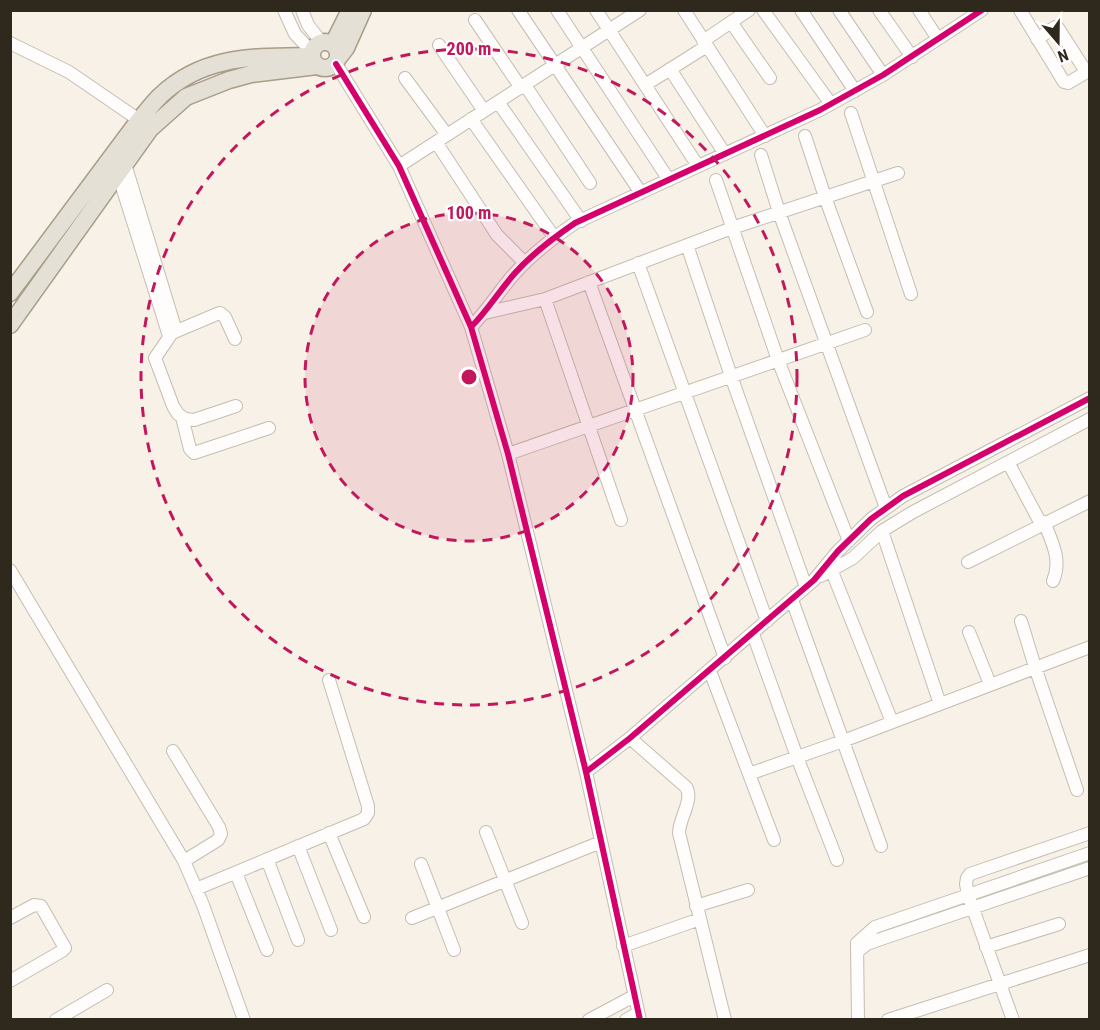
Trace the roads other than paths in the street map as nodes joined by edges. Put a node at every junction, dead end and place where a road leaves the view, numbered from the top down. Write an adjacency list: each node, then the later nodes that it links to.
1 (284, 10): 28 (street)
2 (302, 10): 28 (street)
3 (350, 10): 28 (main road)
4 (363, 10): 28 (main road)
5 (518, 10): 30 (street)
6 (557, 10): 27 (street)
7 (596, 10): 21 (street)
8 (684, 10): 25 (street)
9 (749, 10): 20 (street)
10 (764, 10): 39 (street)
11 (801, 10): 37 (street)
12 (839, 10): 32 (street)
13 (879, 10): 29 (street)
14 (919, 10): 22 (street)
15 (982, 10): 18 (street)
16 (1020, 10): 23 (street)
17 (637, 11): 21 (street)
18 (964, 15): 22 (street)
19 (474, 20): 36 (street)
20 (731, 22): 25 (street); 34 (street)
21 (610, 30): 27 (street); 35 (street)
22 (938, 39): 29 (street)
23 (1037, 39): 23 (street)
24 (10, 43): 43 (street)
25 (705, 43): 31 (street); 44 (street)
26 (439, 45): 40 (street)
27 (581, 48): 30 (street); 53 (street)
28 (324, 55): 43 (main road); 49 (street); 51 (main road)
29 (912, 57): 32 (street)
30 (554, 66): 36 (street); 57 (street)
31 (670, 69): 35 (street); 47 (street)
32 (883, 75): 37 (street)
33 (405, 78): 46 (street)
34 (770, 78)
35 (645, 85): 50 (street)
36 (523, 86): 38 (street); 56 (street)
37 (855, 91): 39 (street)
38 (498, 102): 40 (street); 60 (street)
39 (831, 104): 44 (street)
40 (484, 111): 42 (street)
41 (852, 113): 55 (street)
42 (471, 119): 46 (street); 62 (street)
43 (139, 120): 67 (main road)
44 (765, 136): 47 (street)
45 (805, 136): 58 (street)
46 (441, 139): 49 (street); 64 (street)
47 (725, 154): 50 (street)
48 (761, 155): 59 (street)
49 (399, 166): 73 (street)
50 (698, 166): 53 (street)
51 (121, 169): 72 (main road); 75 (street)
52 (898, 173): 55 (street)
53 (669, 180): 57 (street)
54 (716, 180): 61 (street)
55 (875, 181): 58 (street); 68 (street)
56 (590, 183)
57 (641, 193): 60 (street)
58 (825, 197): 59 (street); 70 (street)
59 (779, 212): 61 (street); 77 (street)
60 (581, 221): 62 (street)
61 (732, 228): 63 (street); 78 (street)
62 (554, 237): 64 (street)
63 (687, 245): 65 (street); 79 (street)
64 (525, 262): 71 (street)
65 (638, 263): 66 (street); 80 (street)
66 (589, 282): 69 (street); 83 (street)
67 (10, 293)
68 (911, 294)
69 (545, 299): 71 (street); 86 (street)
70 (867, 312)
71 (485, 313): 73 (street)
72 (10, 325)
73 (471, 327): 88 (street)
74 (865, 330): 77 (street)
75 (172, 334): 76 (street); 84 (street)
76 (235, 339)
77 (826, 344): 78 (street); 91 (street)
78 (778, 360): 79 (street); 95 (street)
79 (731, 376): 80 (street); 100 (street)
80 (684, 393): 83 (street); 102 (street)
81 (1089, 398): 91 (street)
82 (236, 406): 84 (street)
83 (635, 410): 86 (street); 107 (street)
84 (182, 417): 87 (street)
85 (1089, 419): 89 (street)
86 (590, 425): 88 (street); 92 (street)
87 (269, 428)
88 (508, 454): 118 (street)
89 (1008, 462): 93 (street); 94 (street)
90 (1089, 501): 93 (street)
91 (886, 508): 95 (street)
92 (621, 520)
93 (1043, 523): 96 (street); 99 (street)
94 (882, 531): 97 (street); 112 (street)
95 (849, 541): 97 (street)
96 (968, 562)
97 (830, 566): 100 (street); 113 (street)
98 (10, 570): 131 (street)
99 (1053, 580)
100 (810, 583): 101 (street)
101 (792, 600): 102 (street); 115 (street)
102 (767, 621): 105 (street)
103 (1021, 621): 108 (street)
104 (969, 632): 111 (street)
105 (753, 634): 107 (street); 117 (street)
106 (1089, 646): 108 (street)
107 (725, 658): 109 (street)
108 (1035, 668): 111 (street); 120 (street)
109 (710, 671): 114 (street); 119 (street)
110 (329, 680): 122 (street)
111 (990, 684): 112 (street)
112 (940, 704): 113 (street)
113 (892, 722): 115 (street)
114 (630, 738): 118 (street); 140 (street)
115 (843, 741): 117 (street); 127 (street)
116 (173, 750): 131 (street)
117 (796, 757): 119 (street); 130 (street)
118 (586, 772): 125 (street)
119 (749, 774): 124 (street)
120 (1077, 790)
121 (486, 832): 135 (street)
122 (329, 833): 126 (street); 141 (street)
123 (1089, 833): 138 (street)
124 (774, 840)
125 (601, 842): 135 (street); 148 (street)
126 (298, 846): 129 (street); 146 (street)
127 (881, 846)
128 (1089, 853): 138 (street)
129 (267, 859): 134 (street); 147 (street)
130 (837, 860)
131 (184, 861): 136 (street)
132 (421, 864): 139 (street)
133 (1089, 868): 138 (street)
134 (236, 873): 136 (street); 150 (street)
135 (504, 881): 139 (street); 144 (street)
136 (196, 889): 159 (street)
137 (748, 890): 140 (street)
138 (970, 901): 149 (street); 163 (street)
139 (439, 907): 143 (street); 151 (street)
140 (698, 913): 148 (street); 162 (street)
141 (364, 917)
142 (10, 918): 153 (street)
143 (412, 918)
144 (522, 923)
145 (1059, 924): 149 (street)
146 (330, 930)
147 (298, 940)
148 (623, 946): 156 (street)
149 (986, 947): 154 (street)
150 (267, 950)
151 (454, 950)
152 (1089, 955): 154 (street)
153 (10, 981)
154 (999, 983): 164 (street); 165 (street)
155 (107, 990): 158 (street)
156 (634, 996): 157 (street); 160 (street)
157 (639, 1016): 161 (street)
158 (56, 1020)
159 (244, 1020)
160 (589, 1020)
161 (626, 1020)
162 (724, 1020)
163 (858, 1020)
164 (888, 1020)
165 (1012, 1020)

